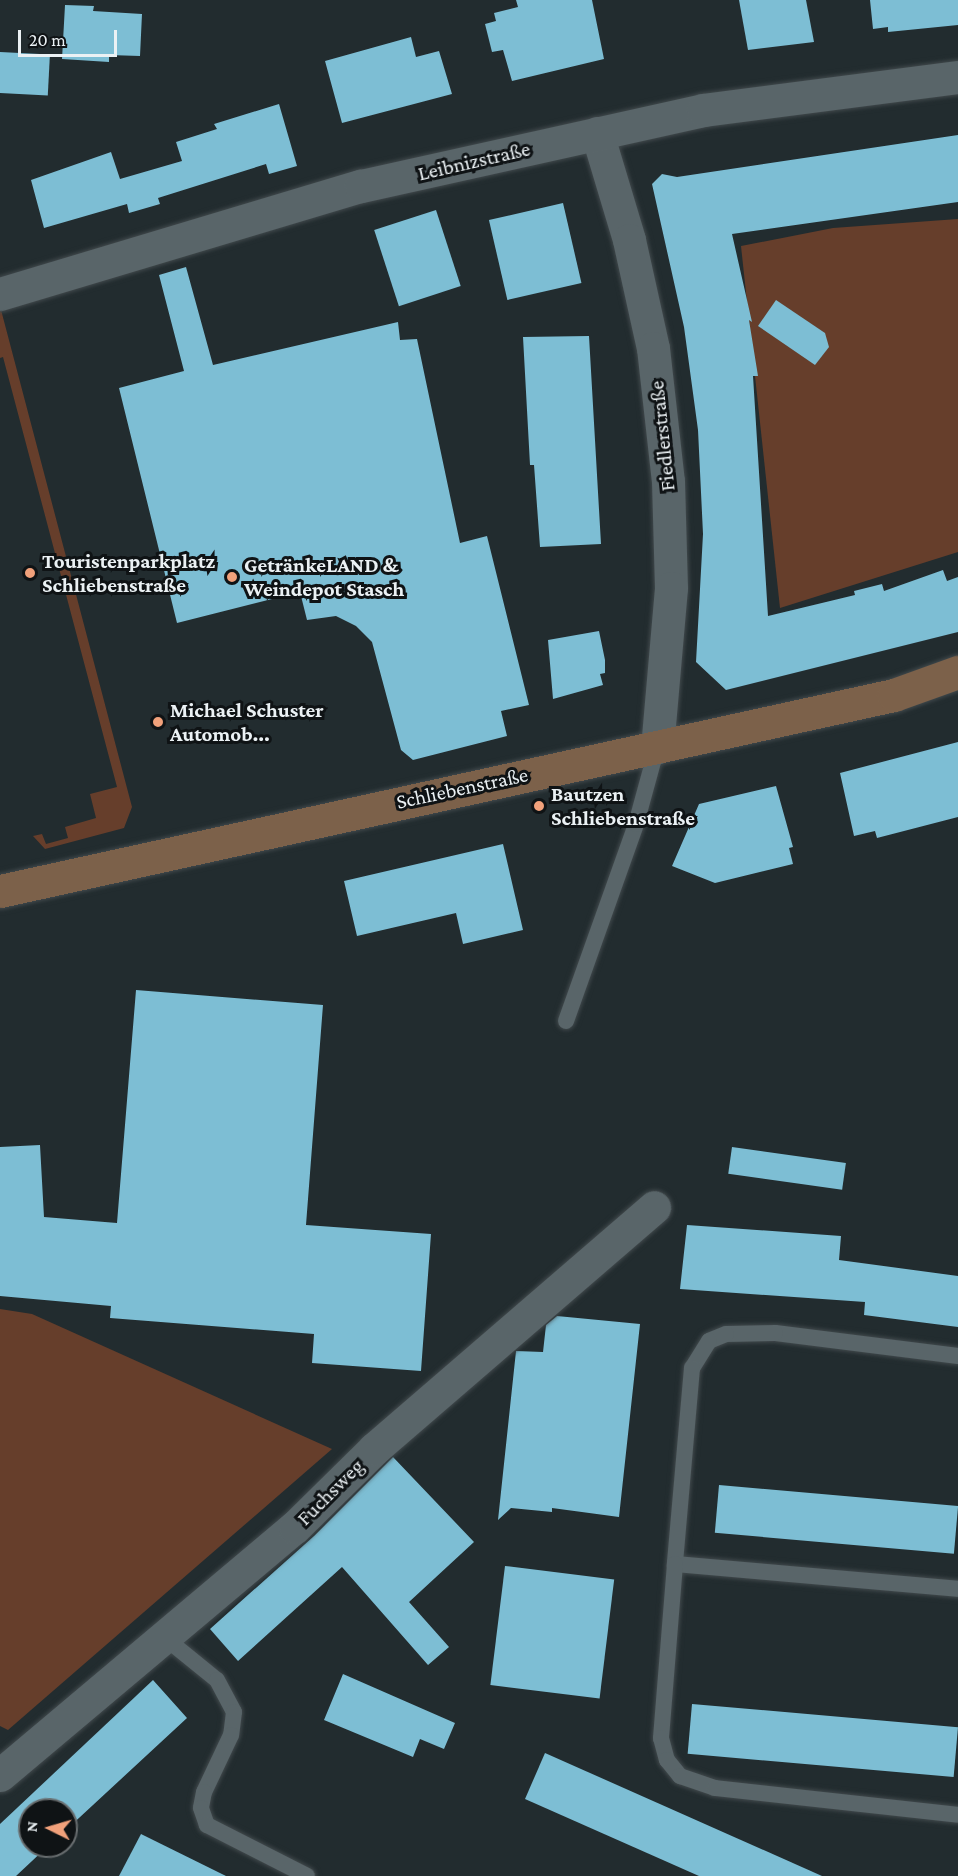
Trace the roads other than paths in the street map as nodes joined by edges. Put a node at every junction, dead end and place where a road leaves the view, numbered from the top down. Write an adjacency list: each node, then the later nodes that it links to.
1 (958, 77): 2 (street, Leibnizstraße)
2 (597, 133): 3 (street, Leibnizstraße); 5 (street, Fiedlerstraße)
3 (0, 294)
4 (958, 672): 5 (main road, Schliebenstraße)
5 (657, 747): 6 (main road, Schliebenstraße); 7 (lane)
6 (0, 891)
7 (566, 1021)
8 (654, 1207): 12 (street, Fuchsweg)
9 (958, 1356): 10 (lane)
10 (675, 1564): 11 (lane); 14 (lane)
11 (958, 1589)
12 (164, 1636): 13 (street, Fuchsweg); 15 (lane)
13 (1, 1772)
14 (958, 1815)
15 (307, 1876)

